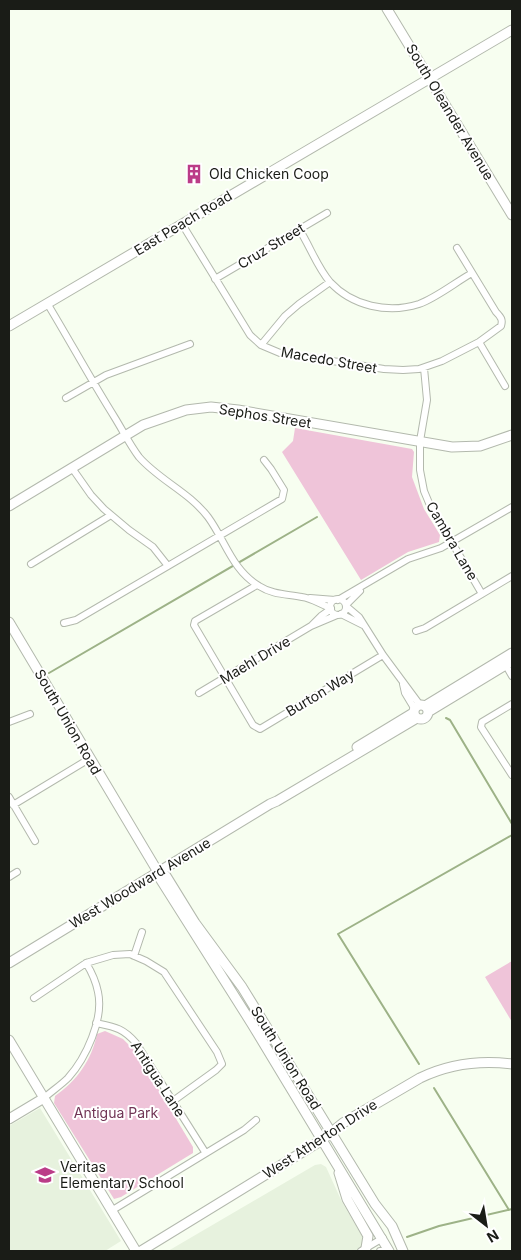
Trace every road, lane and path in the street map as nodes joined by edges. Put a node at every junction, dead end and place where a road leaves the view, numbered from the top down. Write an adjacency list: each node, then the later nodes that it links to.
1 (387, 9): 3 (street, South Oleander Avenue)
2 (512, 30): 3 (street, East Peach Road)
3 (430, 78): 5 (street, South Oleander Avenue); 6 (street, East Peach Road)
4 (327, 213): 7 (street, Cruz Street)
5 (512, 215)
6 (182, 224): 10 (street, Macedo Street); 12 (street, East Peach Road)
7 (299, 229): 10 (street, Cruz Street); 11 (street)
8 (457, 248): 9 (street)
9 (472, 273): 11 (street); 14 (street, Macedo Street)
10 (215, 279): 16 (street, Macedo Street)
11 (330, 282): 16 (street)
12 (47, 303): 13 (street, East Peach Road); 18 (street)
13 (9, 326)
14 (479, 342): 17 (street, Macedo Street); 19 (street)
15 (190, 344): 18 (street)
16 (261, 345): 17 (street, Macedo Street)
17 (424, 368): 23 (street, Cambra Lane)
18 (92, 382): 20 (street); 22 (street)
19 (505, 386)
20 (66, 398)
21 (512, 435): 23 (street, Sephos Street)
22 (126, 436): 23 (street, Sephos Street); 25 (street, Sephos Street); 29 (street)
23 (420, 441): 30 (street, Cambra Lane)
24 (264, 460): 29 (street)
25 (72, 468): 26 (street, Sephos Street); 28 (street)
26 (9, 506)
27 (512, 507): 30 (street)
28 (111, 515): 31 (street); 32 (street)
29 (220, 536): 32 (street); 35 (street)
30 (452, 542): 34 (street); 36 (street, Cambra Lane)
31 (31, 564)
32 (168, 566): 45 (street)
33 (512, 576): 36 (street)
34 (366, 584): 38 (street); 40 (street)
35 (257, 585): 37 (street); 52 (street)
36 (482, 594): 48 (street)
37 (309, 598): 38 (street); 39 (street)
38 (337, 600): 40 (street); 41 (street)
39 (321, 604): 41 (street); 43 (street)
40 (346, 606): 42 (street); 46 (street)
41 (331, 609): 42 (street); 43 (street, Maehl Drive)
42 (339, 615): 46 (street); 47 (street, Maehl Drive)
43 (320, 616): 47 (street, Maehl Drive)
44 (9, 622): 58 (street, South Union Road)
45 (64, 623)
46 (363, 625): 49 (street)
47 (312, 626): 52 (street, Maehl Drive)
48 (416, 631)
49 (383, 655): 52 (street, Burton Way); 55 (street)
50 (509, 658): 51 (street); 55 (street, West Woodward Avenue)
51 (512, 676)
52 (224, 678): 53 (street, Maehl Drive)
53 (199, 693)
54 (512, 704): 59 (street)
55 (420, 710): 64 (street, West Woodward Avenue)
56 (30, 714): 57 (street)
57 (9, 722)
58 (90, 759): 61 (street); 64 (street, South Union Road)
59 (512, 775)
60 (9, 797): 61 (street)
61 (13, 805): 62 (street)
62 (35, 841)
63 (17, 872): 65 (street)
64 (158, 872): 68 (street, West Woodward Avenue); 78 (street, South Union Road); 79 (street, South Union Road)
65 (9, 877)
66 (142, 932): 67 (street)
67 (134, 956): 69 (street); 75 (street)
68 (9, 963)
69 (86, 963): 70 (street); 71 (street)
70 (34, 998)
71 (96, 1023): 74 (street); 75 (street, Antigua Lane)
72 (9, 1040): 74 (street)
73 (512, 1064): 78 (street, West Atherton Drive)
74 (44, 1098): 76 (street); 82 (street)
75 (173, 1101): 80 (street, Antigua Lane)
76 (9, 1119)
77 (256, 1120): 80 (street)
78 (332, 1132): 79 (street, West Atherton Drive); 88 (street, South Union Road)
79 (322, 1140): 81 (street, South Union Road); 86 (street, West Atherton Drive)
80 (205, 1152): 82 (street)
81 (337, 1165): 83 (street, South Union Road); 84 (street)
82 (112, 1211): 85 (street)
83 (383, 1238): 84 (street); 87 (street, South Union Road); 88 (street)
84 (364, 1250)
85 (136, 1251)
86 (140, 1251)
87 (389, 1251)
88 (403, 1251)

